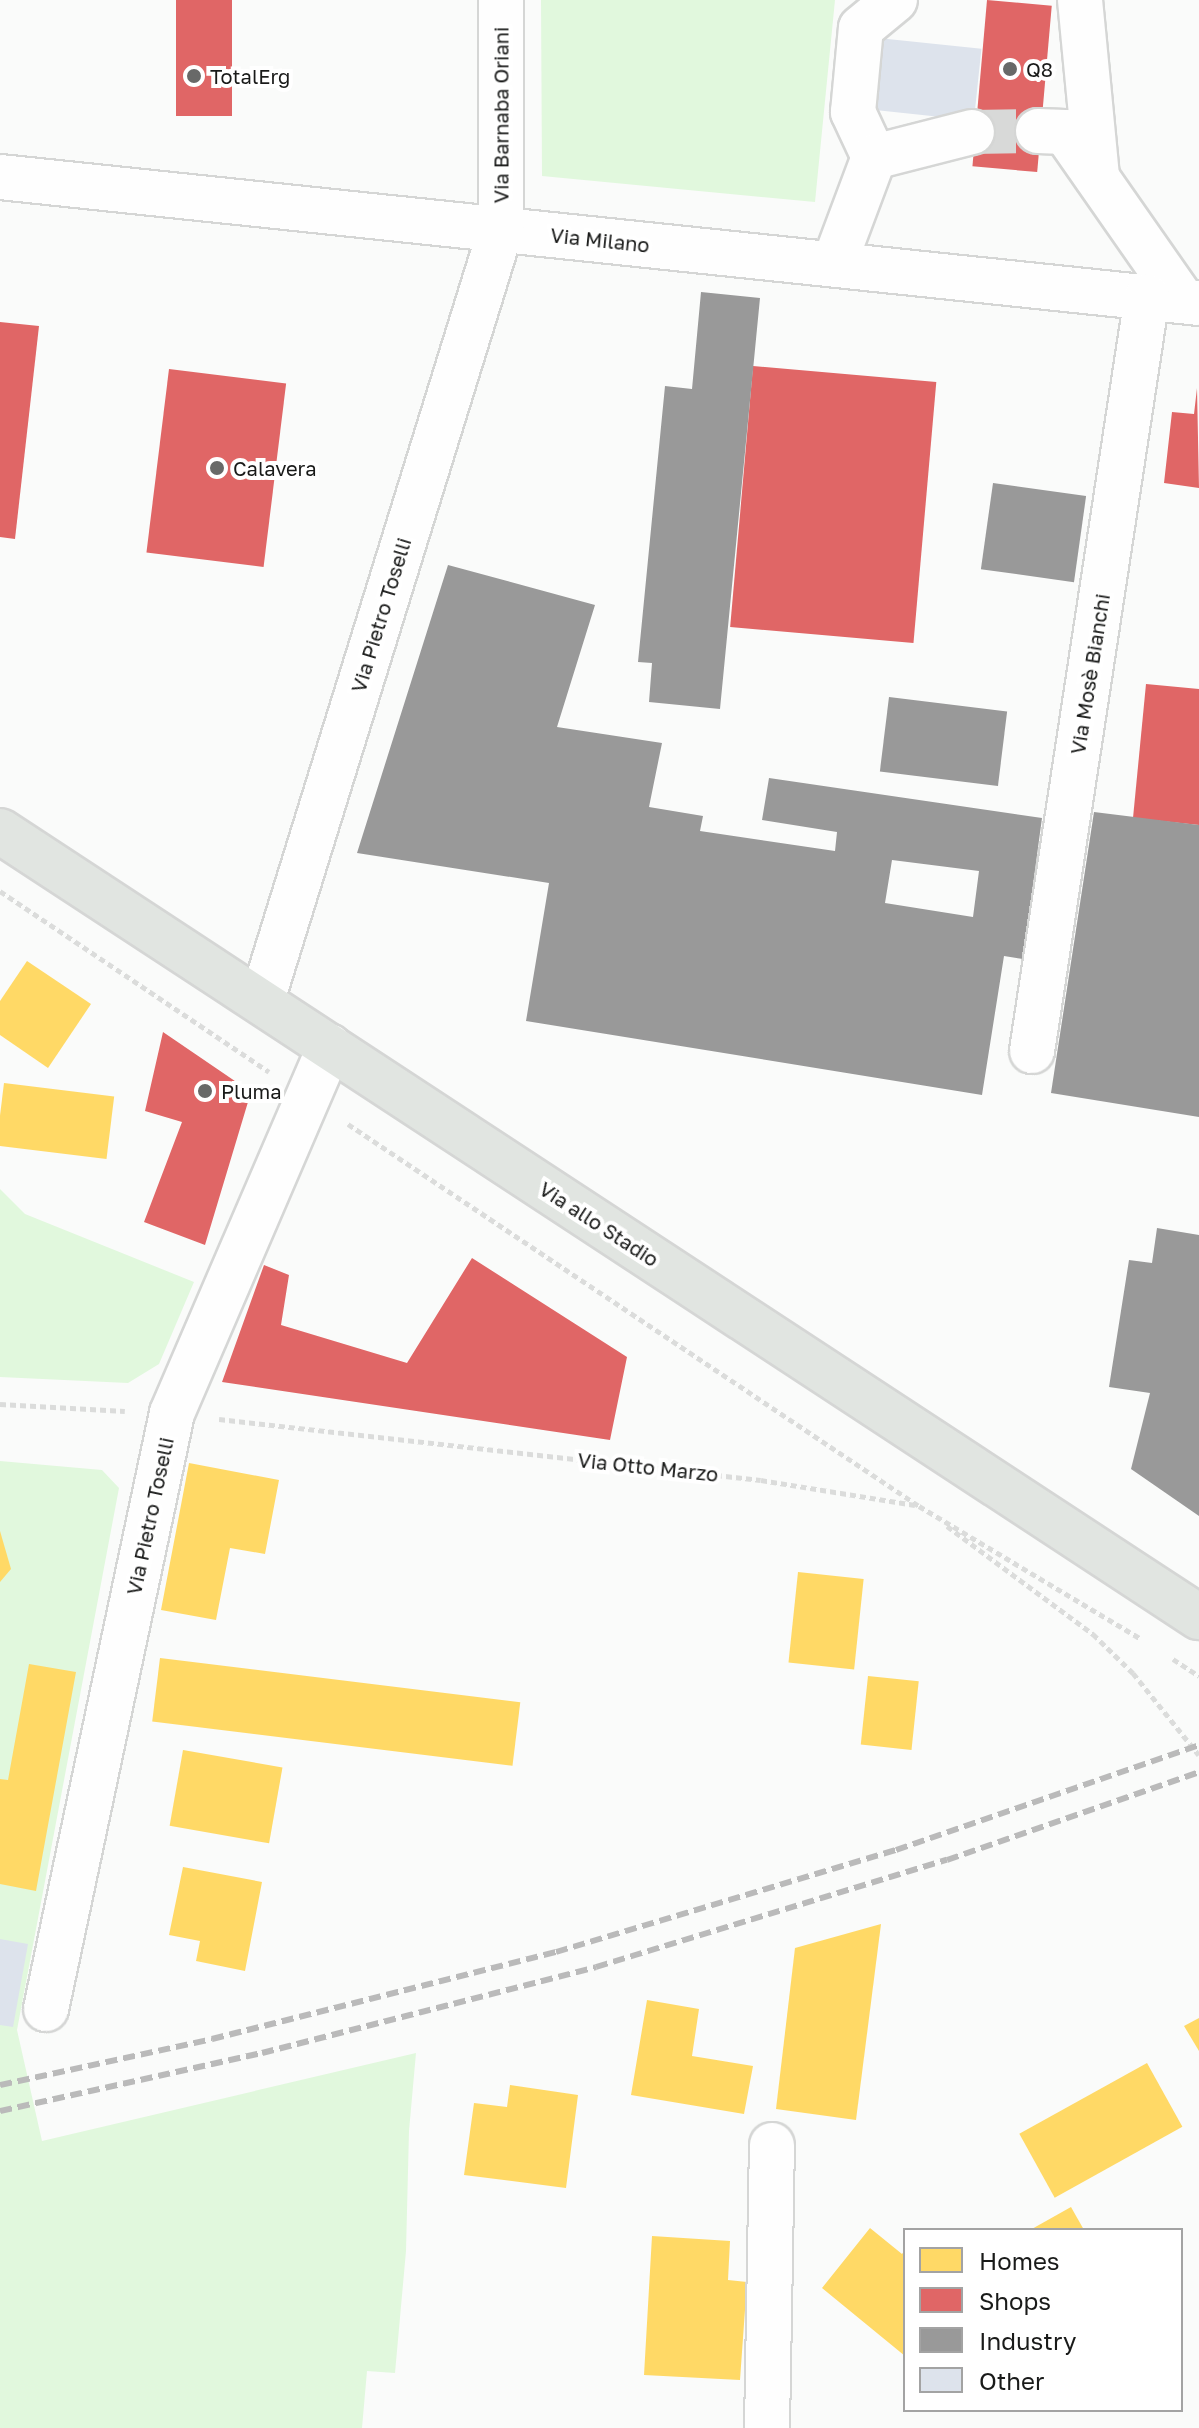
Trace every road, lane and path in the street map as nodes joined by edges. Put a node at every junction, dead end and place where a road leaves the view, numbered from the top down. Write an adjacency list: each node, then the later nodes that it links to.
1 (501, 0): 9 (street, Via Barnaba Oriani)
2 (895, 0): 6 (street)
3 (1080, 0): 8 (street)
4 (1038, 131): 8 (street)
5 (972, 132): 6 (street)
6 (874, 157): 10 (street)
7 (0, 177): 9 (street, Via Milano)
8 (1097, 177): 11 (street)
9 (501, 229): 10 (street, Via Milano); 14 (street, Via Pietro Toselli)
10 (834, 264): 11 (street, Via Milano)
11 (1176, 300): 16 (street, Via Mosè Bianchi)
12 (0, 831): 14 (main road, Via allo Stadio)
13 (0, 891): 17 (path)
14 (262, 1000): 15 (main road, Via allo Stadio)
15 (330, 1047): 17 (street, Via Pietro Toselli); 21 (main road, Via allo Stadio)
16 (1032, 1051)
17 (309, 1098): 19 (street, Via Pietro Toselli); 20 (path)
18 (0, 1404): 19 (path, Via Otto Marzo)
19 (172, 1413): 20 (path, Via Otto Marzo); 26 (street, Via Pietro Toselli)
20 (919, 1506): 22 (path); 25 (path, Via Otto Marzo)
21 (1199, 1617)
22 (1154, 1647)
23 (1166, 1654): 24 (path)
24 (1199, 1676)
25 (1199, 1755)
26 (46, 2009)
27 (772, 2145): 28 (street)
28 (767, 2428)

